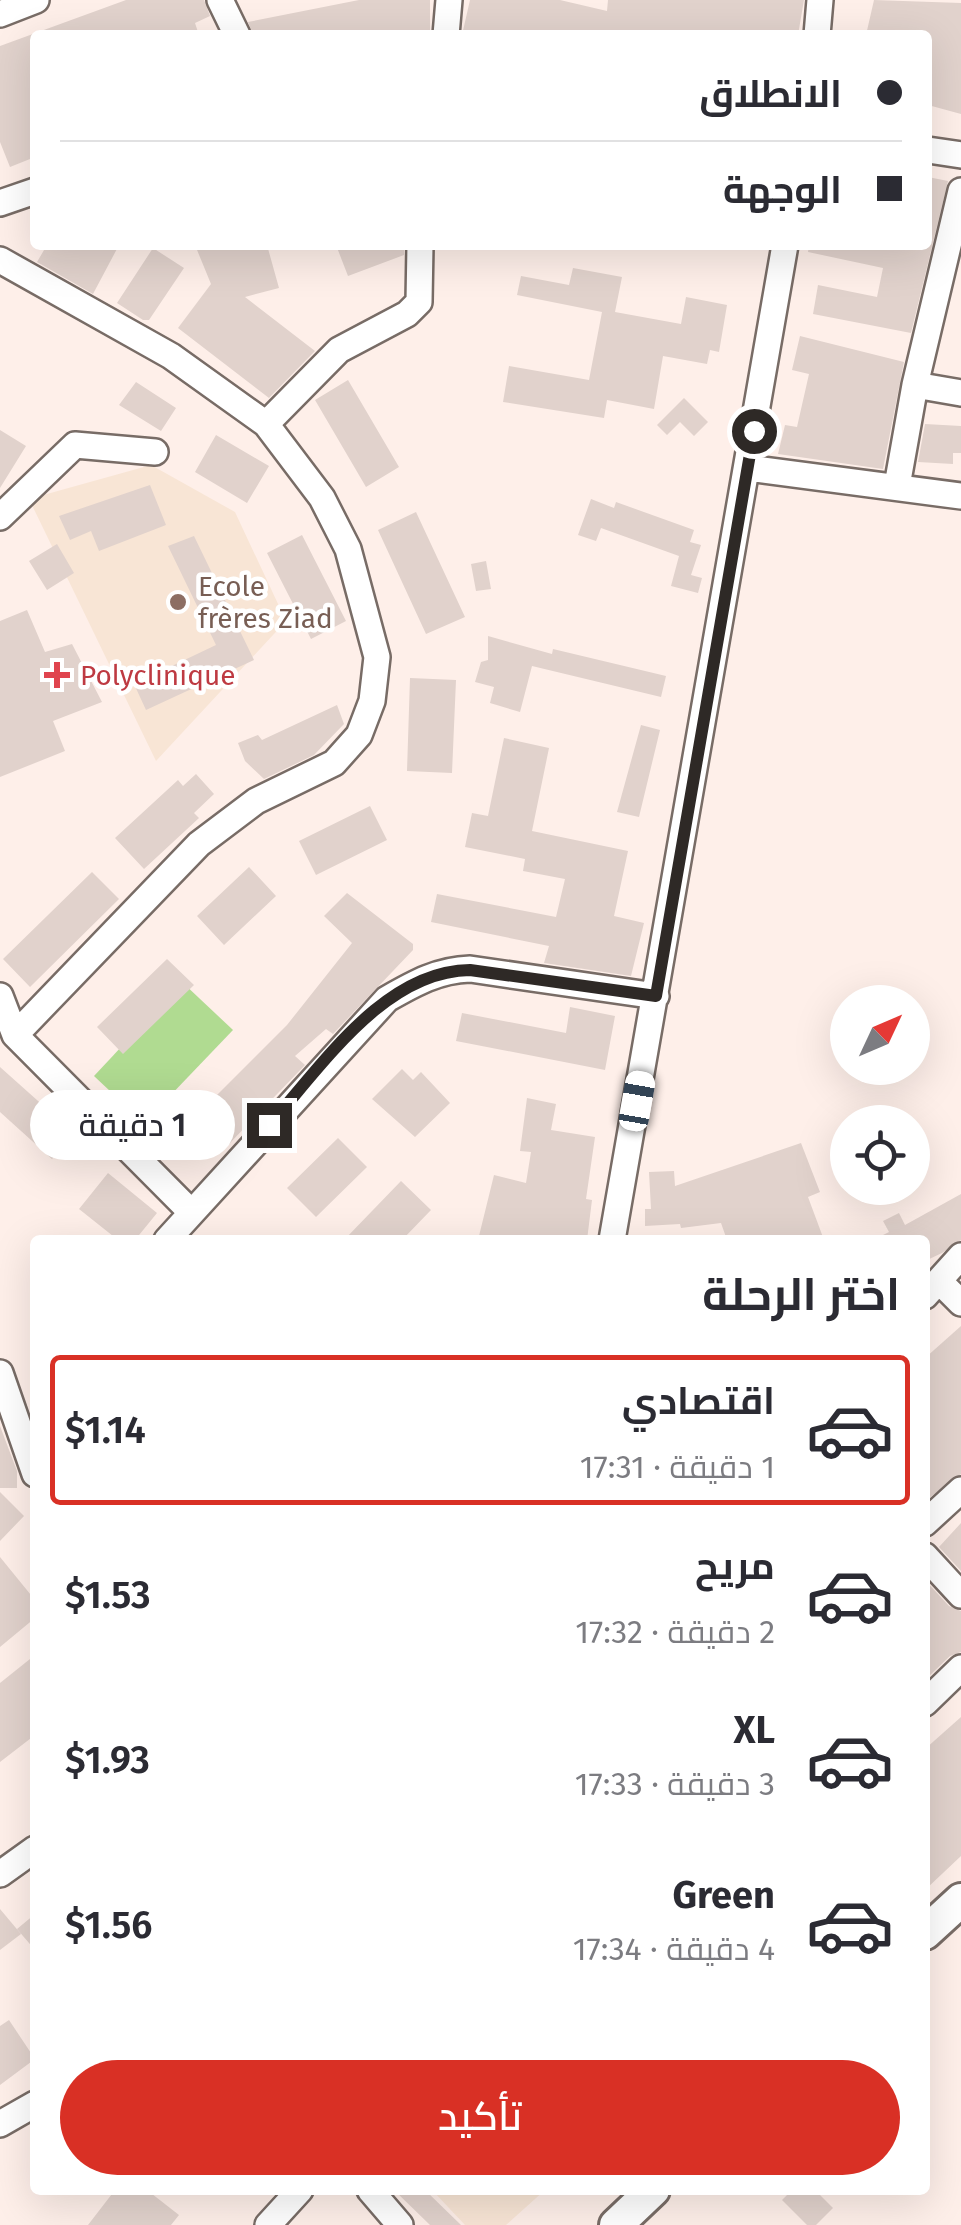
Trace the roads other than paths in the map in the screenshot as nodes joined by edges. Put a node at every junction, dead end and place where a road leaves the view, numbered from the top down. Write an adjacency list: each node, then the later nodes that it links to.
1 (36, 0): 5 (street)
2 (220, 0): 6 (street)
3 (449, 0): 7 (street)
4 (820, 0): 8 (street)
5 (0, 14)
6 (235, 30)
7 (446, 30)
8 (817, 30)
9 (932, 150): 10 (street)
10 (961, 154)
11 (961, 191): 17 (street)
12 (30, 194): 13 (street)
13 (0, 203)
14 (420, 250): 19 (street)
15 (784, 250): 21 (street)
16 (0, 260): 19 (street)
17 (914, 385): 18 (street); 22 (street)
18 (961, 393)
19 (266, 424): 27 (street)
20 (154, 452): 24 (street)
21 (748, 468): 22 (street); 26 (street)
22 (897, 486): 23 (street)
23 (961, 496)
24 (0, 517)
25 (0, 996): 27 (street)
26 (656, 996): 28 (street); 30 (street)
27 (15, 1035): 28 (street)
28 (190, 1211): 29 (street)
29 (171, 1235)
30 (613, 1235)
31 (961, 1256): 32 (street)
32 (932, 1289): 33 (street)
33 (961, 1303)
34 (2, 1383): 35 (street)
35 (30, 1460)
36 (961, 1490): 37 (street)
37 (930, 1518)
38 (930, 1561): 39 (street)
39 (961, 1594)
40 (961, 1668): 41 (street)
41 (930, 1698)
42 (30, 1853): 43 (street)
43 (0, 1874)
44 (961, 1900): 45 (main road)
45 (930, 1928)
46 (30, 2107): 47 (street)
47 (0, 2124)
48 (295, 2195): 51 (street)
49 (374, 2195): 52 (street)
50 (647, 2195): 53 (main road)
51 (268, 2225)
52 (400, 2225)
53 (616, 2225)

